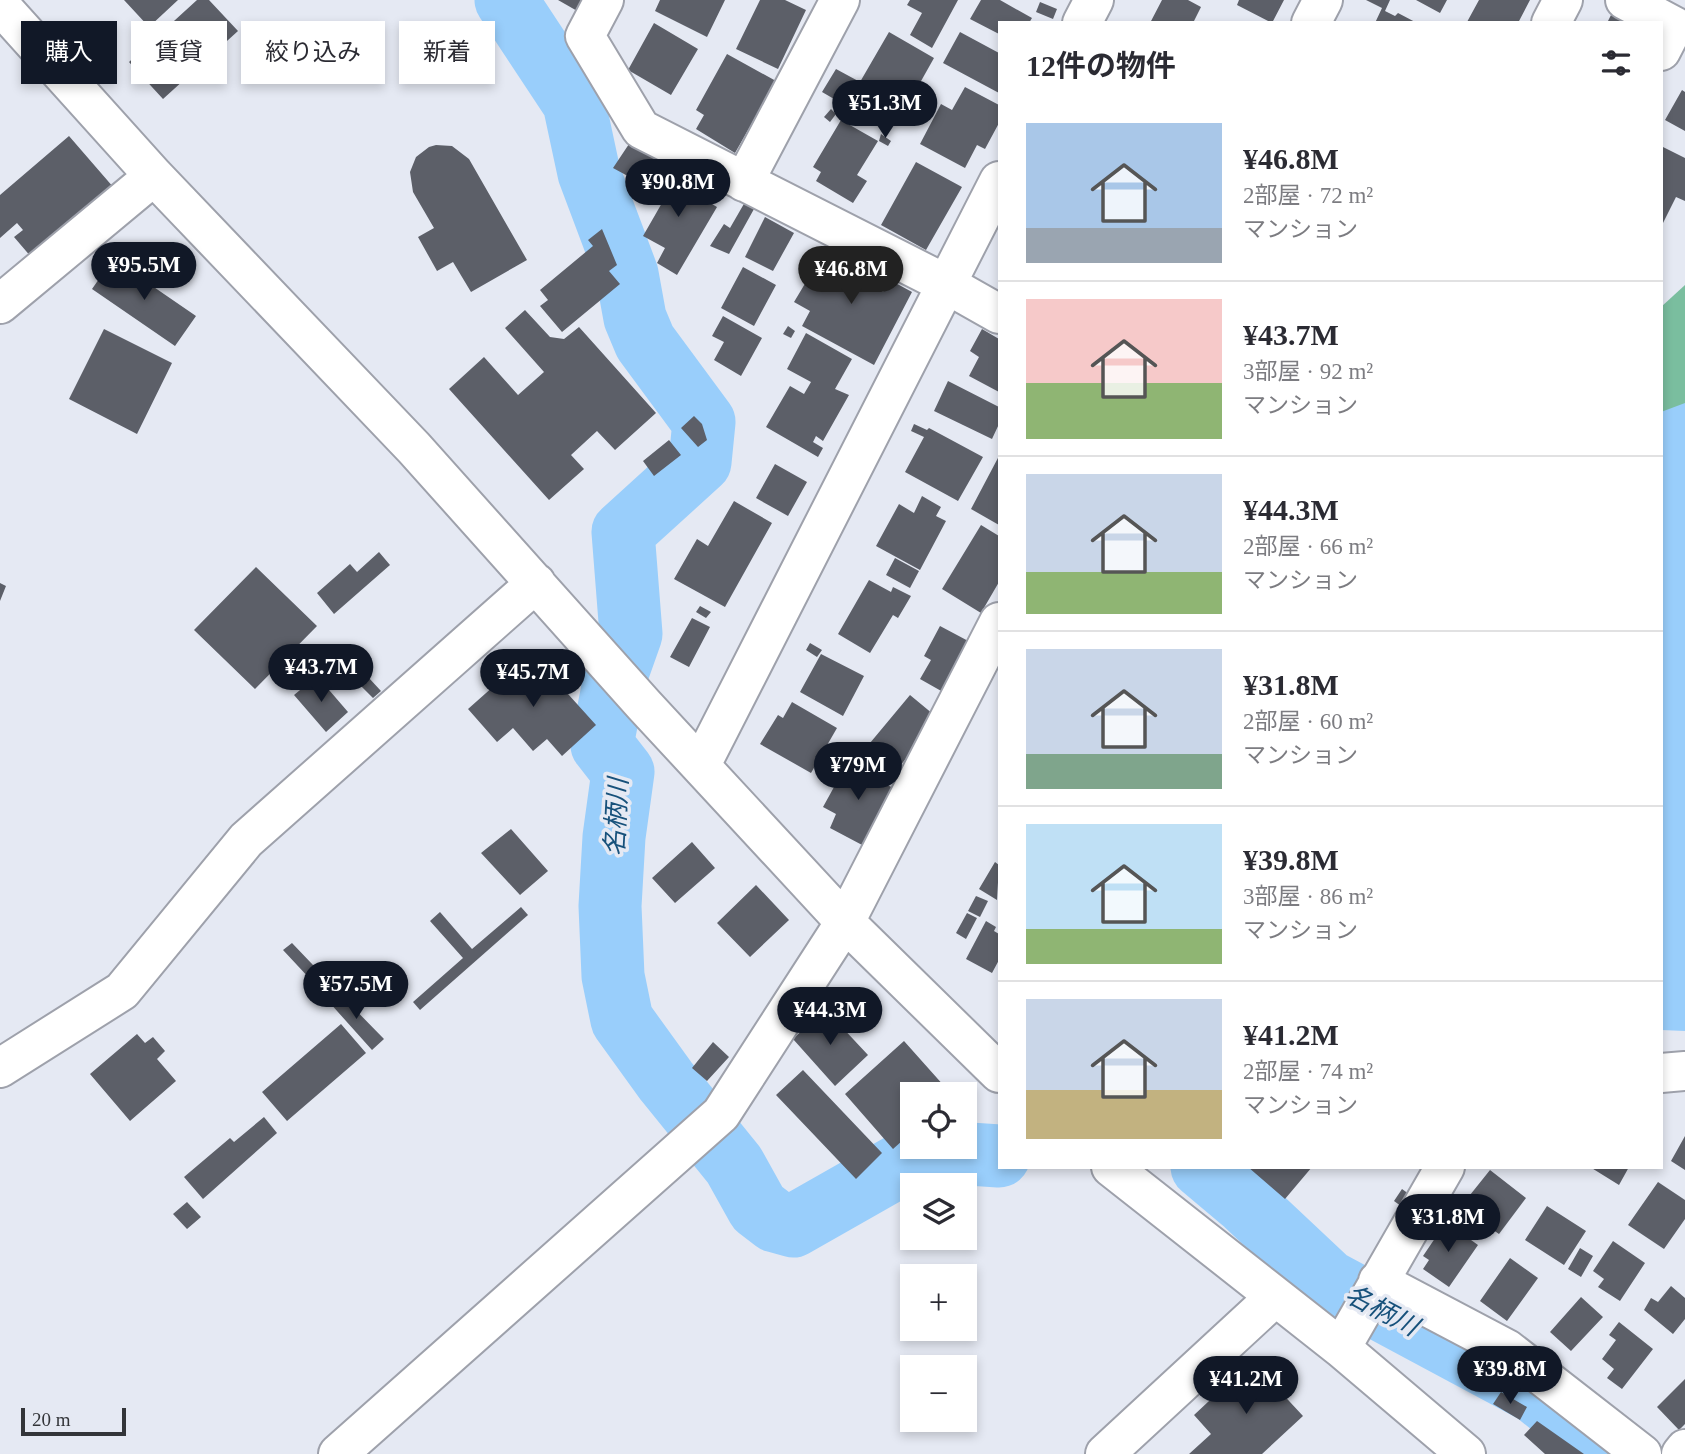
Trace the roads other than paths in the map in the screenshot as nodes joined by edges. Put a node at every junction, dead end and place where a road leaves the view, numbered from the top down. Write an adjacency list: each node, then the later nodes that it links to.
1 (604, 0): 13 (street)
2 (839, 0): 13 (street)
3 (1094, 0): 8 (street)
4 (1323, 0): 9 (street)
5 (1563, 0): 10 (street)
6 (1625, 0): 11 (street)
7 (0, 5): 12 (street)
8 (1083, 21)
9 (1312, 21)
10 (1552, 21)
11 (1663, 47)
12 (154, 176): 16 (street); 18 (street)
13 (744, 182): 15 (street)
14 (998, 183): 15 (street)
15 (946, 284): 17 (street); 20 (street)
16 (0, 304)
17 (998, 313)
18 (547, 596): 20 (street); 23 (street)
19 (998, 624): 21 (street)
20 (701, 765): 21 (street)
21 (845, 922): 22 (street); 32 (street)
22 (998, 1067)
23 (0, 1068)
24 (1685, 1071): 25 (street)
25 (1663, 1073)
26 (1114, 1169): 29 (street)
27 (1444, 1169): 28 (street)
28 (1378, 1280): 30 (street); 35 (street)
29 (1275, 1297): 30 (street); 33 (street)
30 (1341, 1348): 34 (street)
31 (1685, 1449): 36 (street)
32 (338, 1454)
33 (1105, 1454)
34 (1466, 1454)
35 (1642, 1454)
36 (1681, 1454)

